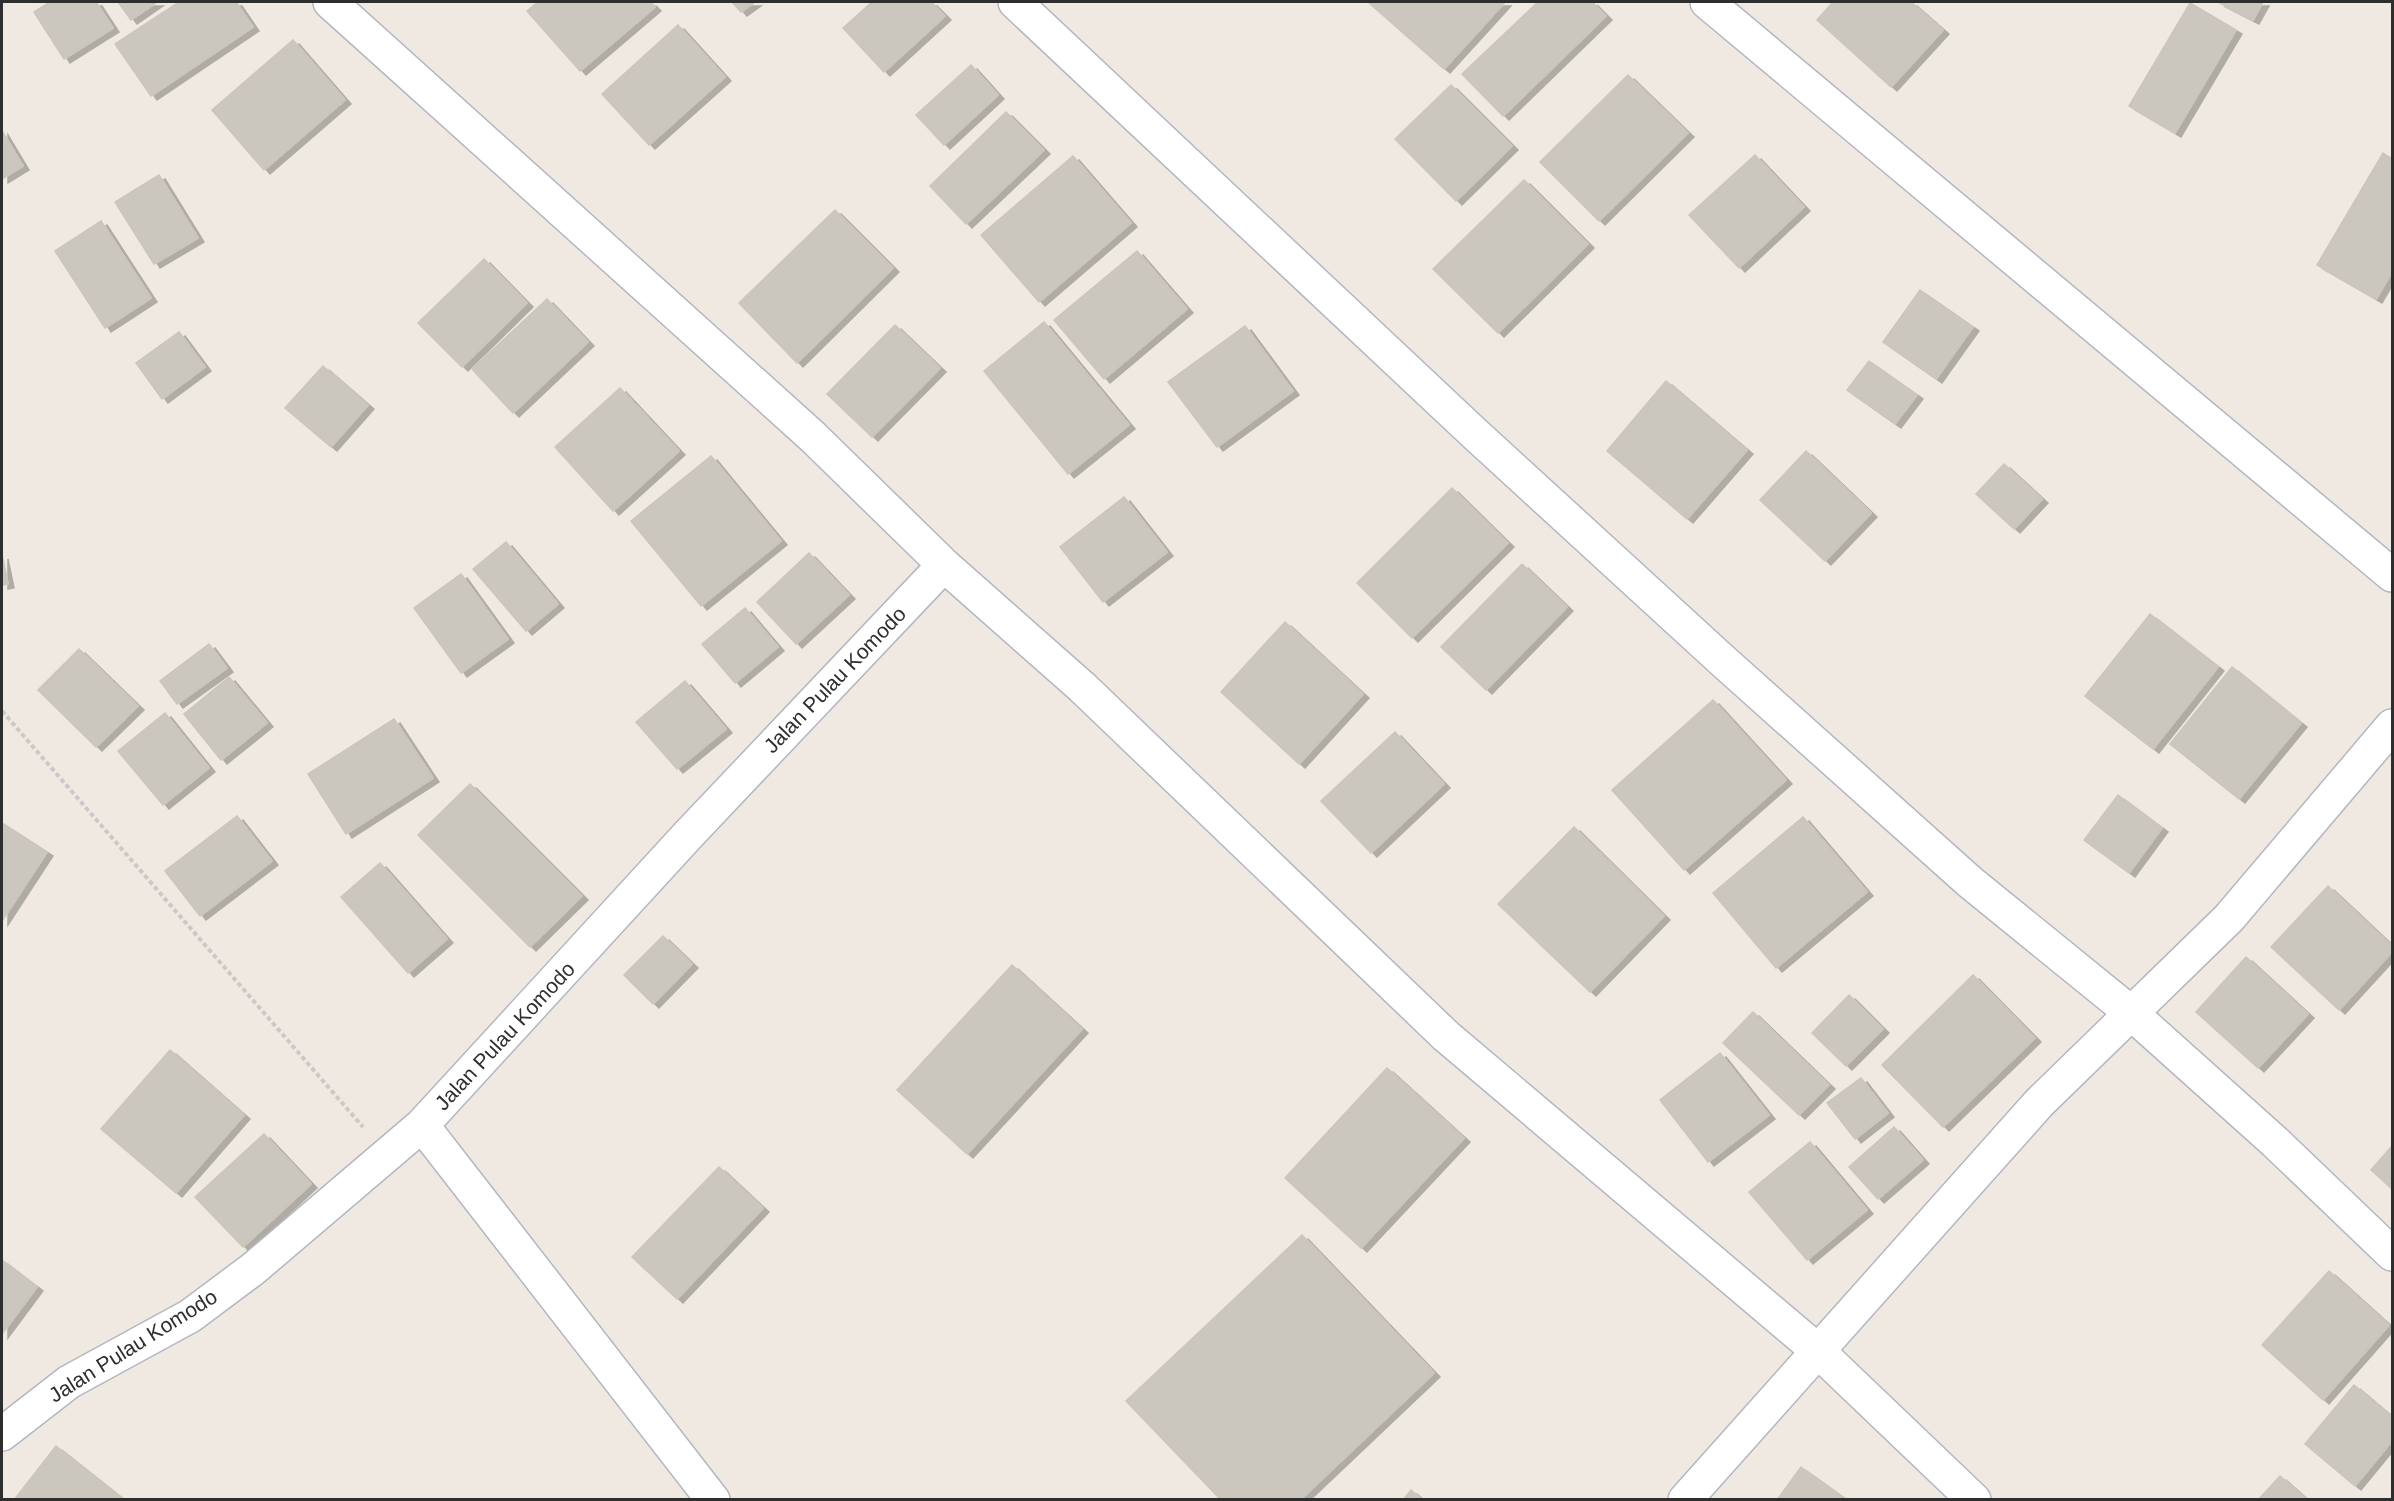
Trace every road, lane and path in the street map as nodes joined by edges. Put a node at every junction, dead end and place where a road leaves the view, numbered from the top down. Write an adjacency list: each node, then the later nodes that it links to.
1 (330, 2): 4 (street)
2 (1015, 2): 8 (street)
3 (1707, 2): 5 (street)
4 (944, 565): 9 (street, Jalan Pulau Komodo); 12 (street)
5 (2392, 575)
6 (2, 711): 10 (path)
7 (2392, 726): 8 (street)
8 (2130, 1012): 11 (street); 12 (street)
9 (422, 1125): 10 (street, Jalan Pulau Komodo); 14 (street)
10 (387, 1155): 13 (street, Jalan Pulau Komodo)
11 (2392, 1254)
12 (1818, 1351): 15 (street); 16 (street)
13 (5, 1424)
14 (713, 1500)
15 (1685, 1500)
16 (1974, 1500)

